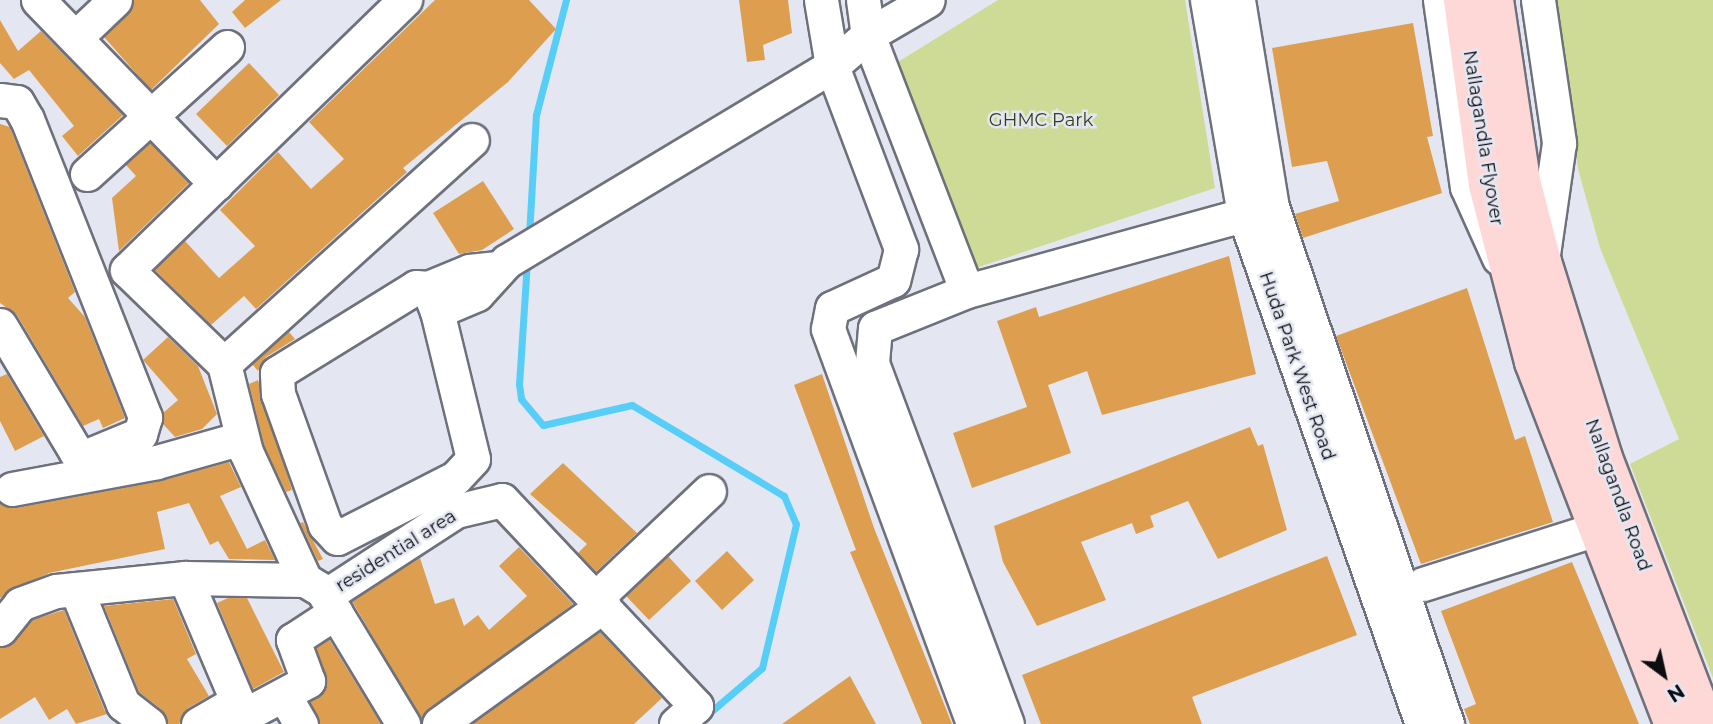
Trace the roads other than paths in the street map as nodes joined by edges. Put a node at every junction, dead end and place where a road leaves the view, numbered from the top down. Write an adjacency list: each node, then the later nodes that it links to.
1 (38, 0): 14 (street)
2 (115, 0): 14 (street)
3 (405, 0): 22 (street)
4 (821, 0): 16 (street)
5 (863, 0): 13 (street)
6 (928, 0): 13 (street)
7 (1207, 0): 23 (street, Huda Park West Road)
8 (1238, 0): 23 (street, Huda Park West Road)
9 (1440, 0): 24 (street)
10 (1463, 0): 17 (main road, Nallagandla Flyover)
11 (1494, 0): 17 (main road, Nallagandla Flyover)
12 (1538, 0): 24 (street)
13 (868, 35): 16 (street); 25 (street)
14 (75, 38): 19 (street)
15 (227, 47): 19 (street)
16 (832, 66): 26 (street); 45 (street)
17 (1490, 97): 24 (main road, Nallagandla Flyover)
18 (0, 100): 27 (street)
19 (150, 116): 21 (street); 22 (street)
20 (471, 140): 28 (street)
21 (87, 174)
22 (216, 184): 28 (street)
23 (1258, 210): 25 (street); 47 (street, Huda Park West Road); 48 (street, Huda Park West Road)
24 (1525, 269): 32 (main road, Nallagandla Road); 50 (main road, Nallagandla Road)
25 (967, 291): 46 (street)
26 (432, 299): 26 (street)
27 (0, 325)
28 (224, 364): 29 (street)
29 (242, 438): 30 (street); 36 (street)
30 (4, 482)
31 (709, 491): 37 (street)
32 (1596, 529): 34 (street); 49 (main road, Nallagandla Road)
33 (185, 578): 35 (street); 36 (street); 39 (street)
34 (1423, 584)
35 (76, 589): 38 (street); 42 (street)
36 (322, 596): 37 (street, residential area); 39 (street); 44 (street)
37 (601, 601): 40 (street, residential area); 41 (street)
38 (0, 629)
39 (268, 714): 43 (street)
40 (694, 715)
41 (447, 722)
42 (149, 724)
43 (198, 724)
44 (403, 724)
45 (973, 724)
46 (1007, 724)
47 (1422, 724)
48 (1447, 724)
49 (1674, 724)
50 (1705, 724)

